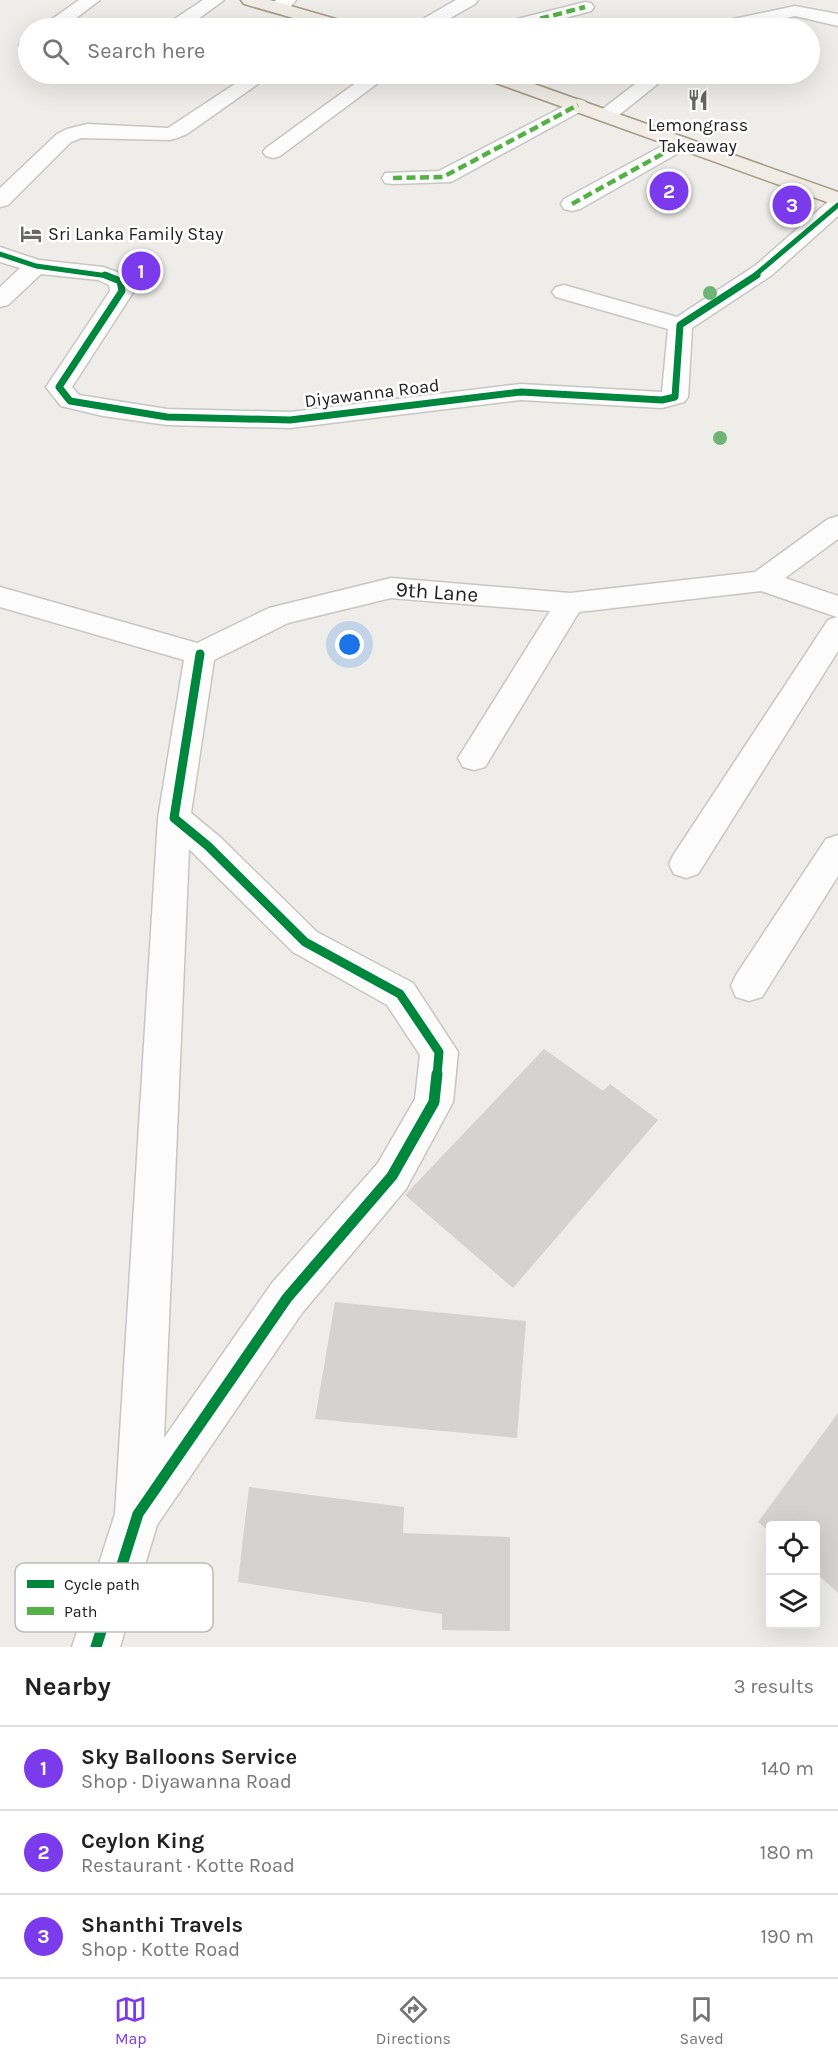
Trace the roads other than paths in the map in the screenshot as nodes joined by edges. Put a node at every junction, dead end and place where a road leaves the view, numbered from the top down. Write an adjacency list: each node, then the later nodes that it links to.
1 (91, 0): 7 (street)
2 (215, 0): 8 (street)
3 (250, 0): 5 (main road)
4 (469, 0): 10 (street)
5 (283, 3): 9 (main road)
6 (585, 7): 11 (street)
7 (66, 18)
8 (189, 18)
9 (316, 18)
10 (438, 18)
11 (543, 18)
12 (763, 18): 13 (street)
13 (838, 20)
14 (247, 84): 23 (street)
15 (366, 84): 21 (street)
16 (518, 84): 18 (main road)
17 (647, 84): 19 (street)
18 (578, 105): 19 (main road); 22 (street)
19 (607, 115): 20 (main road)
20 (682, 143): 24 (main road); 25 (street)
21 (273, 152)
22 (393, 178)
23 (0, 200)
24 (838, 200)
25 (572, 204)
26 (838, 205): 31 (street)
27 (0, 254): 28 (street, Diyawanna Road)
28 (36, 266): 30 (street); 31 (street, Diyawanna Road)
29 (564, 292): 31 (street)
30 (0, 300)
31 (680, 325)
32 (838, 525): 33 (street, 9th Lane)
33 (762, 581): 35 (street, 9th Lane); 36 (street)
34 (0, 597): 38 (street)
35 (570, 603): 38 (street, 9th Lane); 39 (street)
36 (838, 607)
37 (838, 627): 42 (street)
38 (200, 654): 40 (street)
39 (474, 758)
40 (174, 818): 44 (street); 44 (street)
41 (838, 848): 43 (street)
42 (686, 864)
43 (749, 986)
44 (138, 1514): 45 (street)
45 (123, 1563)
46 (101, 1632): 47 (street)
47 (96, 1647)

